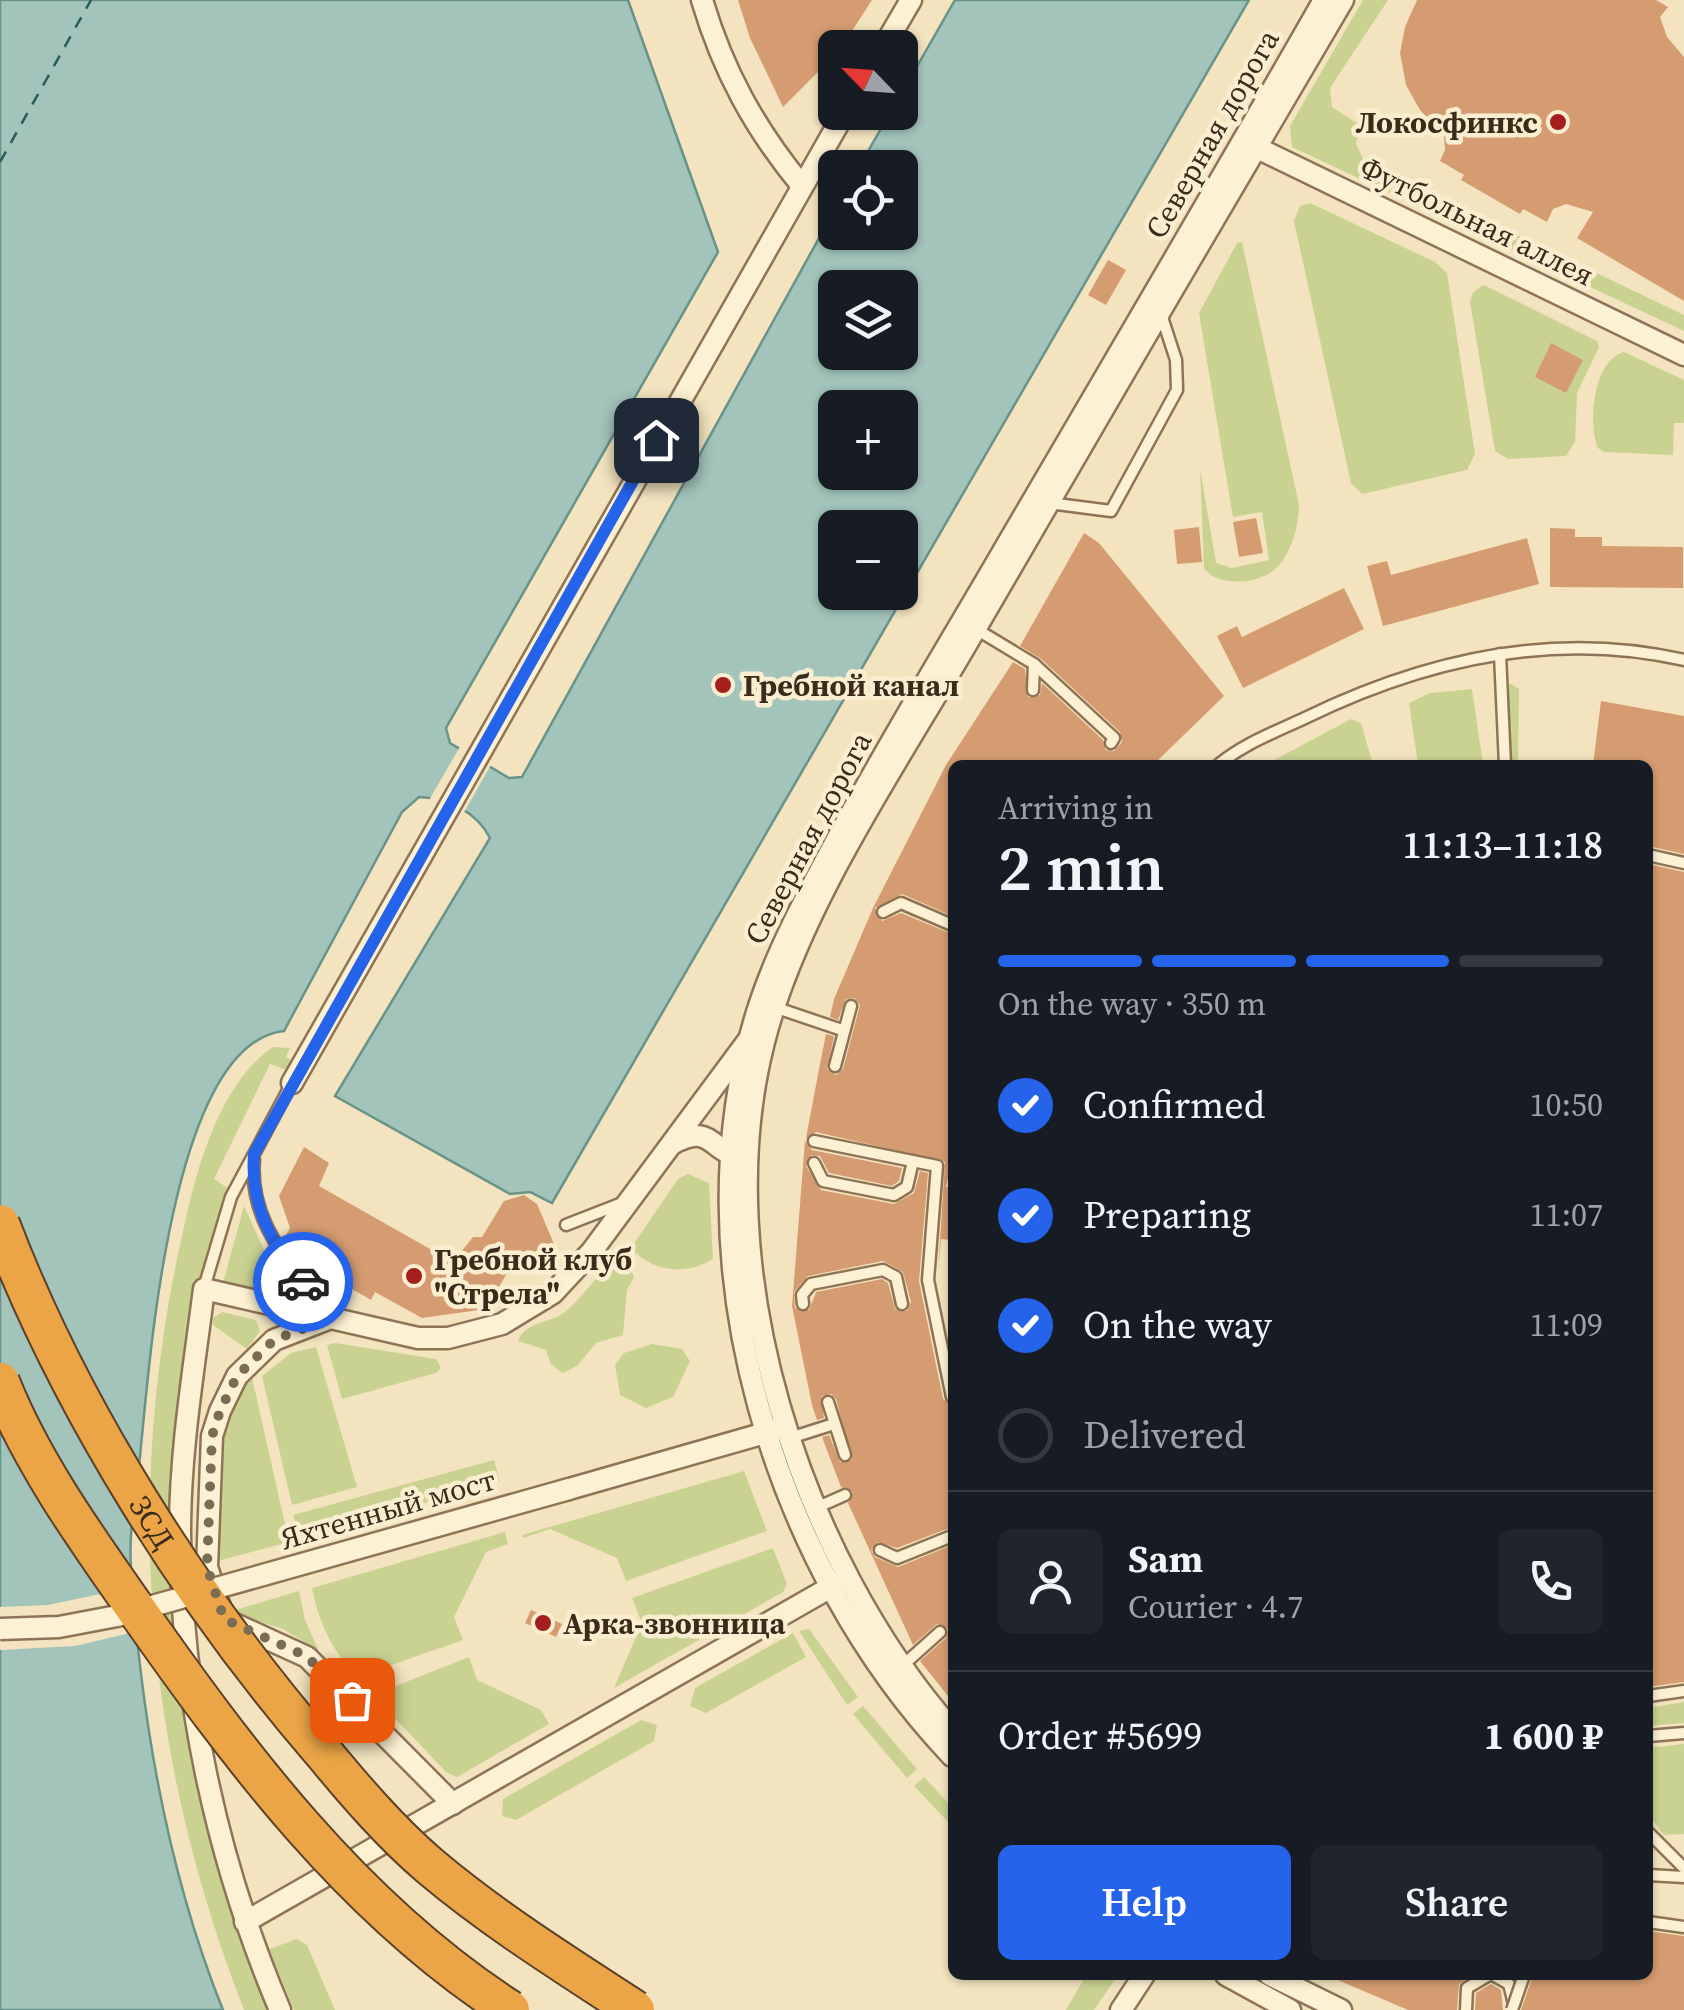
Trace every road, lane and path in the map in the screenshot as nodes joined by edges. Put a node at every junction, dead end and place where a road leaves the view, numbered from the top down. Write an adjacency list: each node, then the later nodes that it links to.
1 (702, 0): 8 (street)
2 (911, 0): 5 (street)
3 (1324, 0): 7 (street, Северная дорога)
4 (1343, 0): 7 (street, Северная дорога)
5 (894, 30)
6 (835, 130): 8 (street)
7 (1249, 144): 9 (street, Северная дорога); 10 (street, Футбольная аллея); 27 (street, Северная дорога)
8 (802, 186): 29 (street)
9 (1160, 311): 11 (street, Северная дорога); 11 (lane)
10 (1684, 355)
11 (1048, 503): 12 (street, Северная дорога)
12 (975, 629): 15 (lane); 25 (street, Северная дорога)
13 (1500, 654): 14 (lane); 18 (lane); 19 (lane)
14 (1684, 660)
15 (1034, 664): 16 (lane); 17 (lane)
16 (1033, 690)
17 (1111, 743)
18 (1224, 760)
19 (1505, 760)
20 (1653, 856): 21 (lane)
21 (1684, 863)
22 (884, 912): 23 (lane)
23 (948, 923)
24 (851, 1006): 26 (lane)
25 (774, 1008): 26 (lane); 27 (street, Северная дорога)
26 (842, 1030): 28 (lane)
27 (757, 1039): 31 (street); 33 (street, Северная дорога)
28 (835, 1066)
29 (292, 1083): 32 (lane)
30 (814, 1141): 34 (lane)
31 (670, 1145): 33 (street); 36 (street)
32 (254, 1154): 39 (lane); 42 (lane)
33 (741, 1156): 47 (street, Северная дорога); 48 (street, Северная дорога)
34 (913, 1162): 35 (lane); 43 (lane)
35 (814, 1165)
36 (630, 1200): 38 (lane); 42 (street)
37 (0, 1224): 83 (highway, ЗСД, bridge)
38 (566, 1225)
39 (204, 1290): 42 (street); 71 (street)
40 (803, 1302): 41 (lane)
41 (902, 1304)
42 (328, 1319): 66 (street)
43 (948, 1378)
44 (0, 1382): 82 (highway, bridge)
45 (828, 1402): 46 (lane)
46 (834, 1424): 47 (lane); 49 (lane)
47 (791, 1432): 48 (street, Яхтенный мост); 51 (street, Северная дорога)
48 (767, 1433): 55 (street, Северная дорога); 56 (street, Яхтенный мост, bridge)
49 (846, 1454)
50 (845, 1495): 51 (lane)
51 (818, 1507): 54 (street, Северная дорога)
52 (948, 1538): 53 (lane)
53 (881, 1550)
54 (849, 1577): 55 (street); 58 (street, Северная дорога)
55 (830, 1588): 59 (street, Северная дорога); 66 (street)
56 (0, 1629)
57 (940, 1632): 58 (lane)
58 (902, 1665): 59 (lane); 62 (street, Северная дорога)
59 (885, 1680): 65 (street, Северная дорога)
60 (1684, 1691): 61 (lane)
61 (1653, 1695)
62 (948, 1725)
63 (1684, 1733): 64 (lane)
64 (1653, 1736)
65 (948, 1751)
66 (453, 1804): 71 (street)
67 (1653, 1837): 68 (lane)
68 (1684, 1868)
69 (1653, 1876): 70 (lane)
70 (1684, 1878)
71 (245, 1922): 81 (street)
72 (1653, 1923): 73 (lane)
73 (1684, 1927)
74 (1141, 1980): 84 (street)
75 (1232, 1980): 80 (street)
76 (1279, 1980): 86 (street)
77 (1473, 1980): 87 (lane)
78 (1501, 1980): 88 (lane)
79 (1522, 1980): 88 (lane, bridge)
80 (1260, 2003): 85 (street)
81 (280, 2010)
82 (510, 2010)
83 (635, 2010)
84 (1120, 2010)
85 (1290, 2010)
86 (1341, 2010)
87 (1466, 2010)
88 (1512, 2010)

